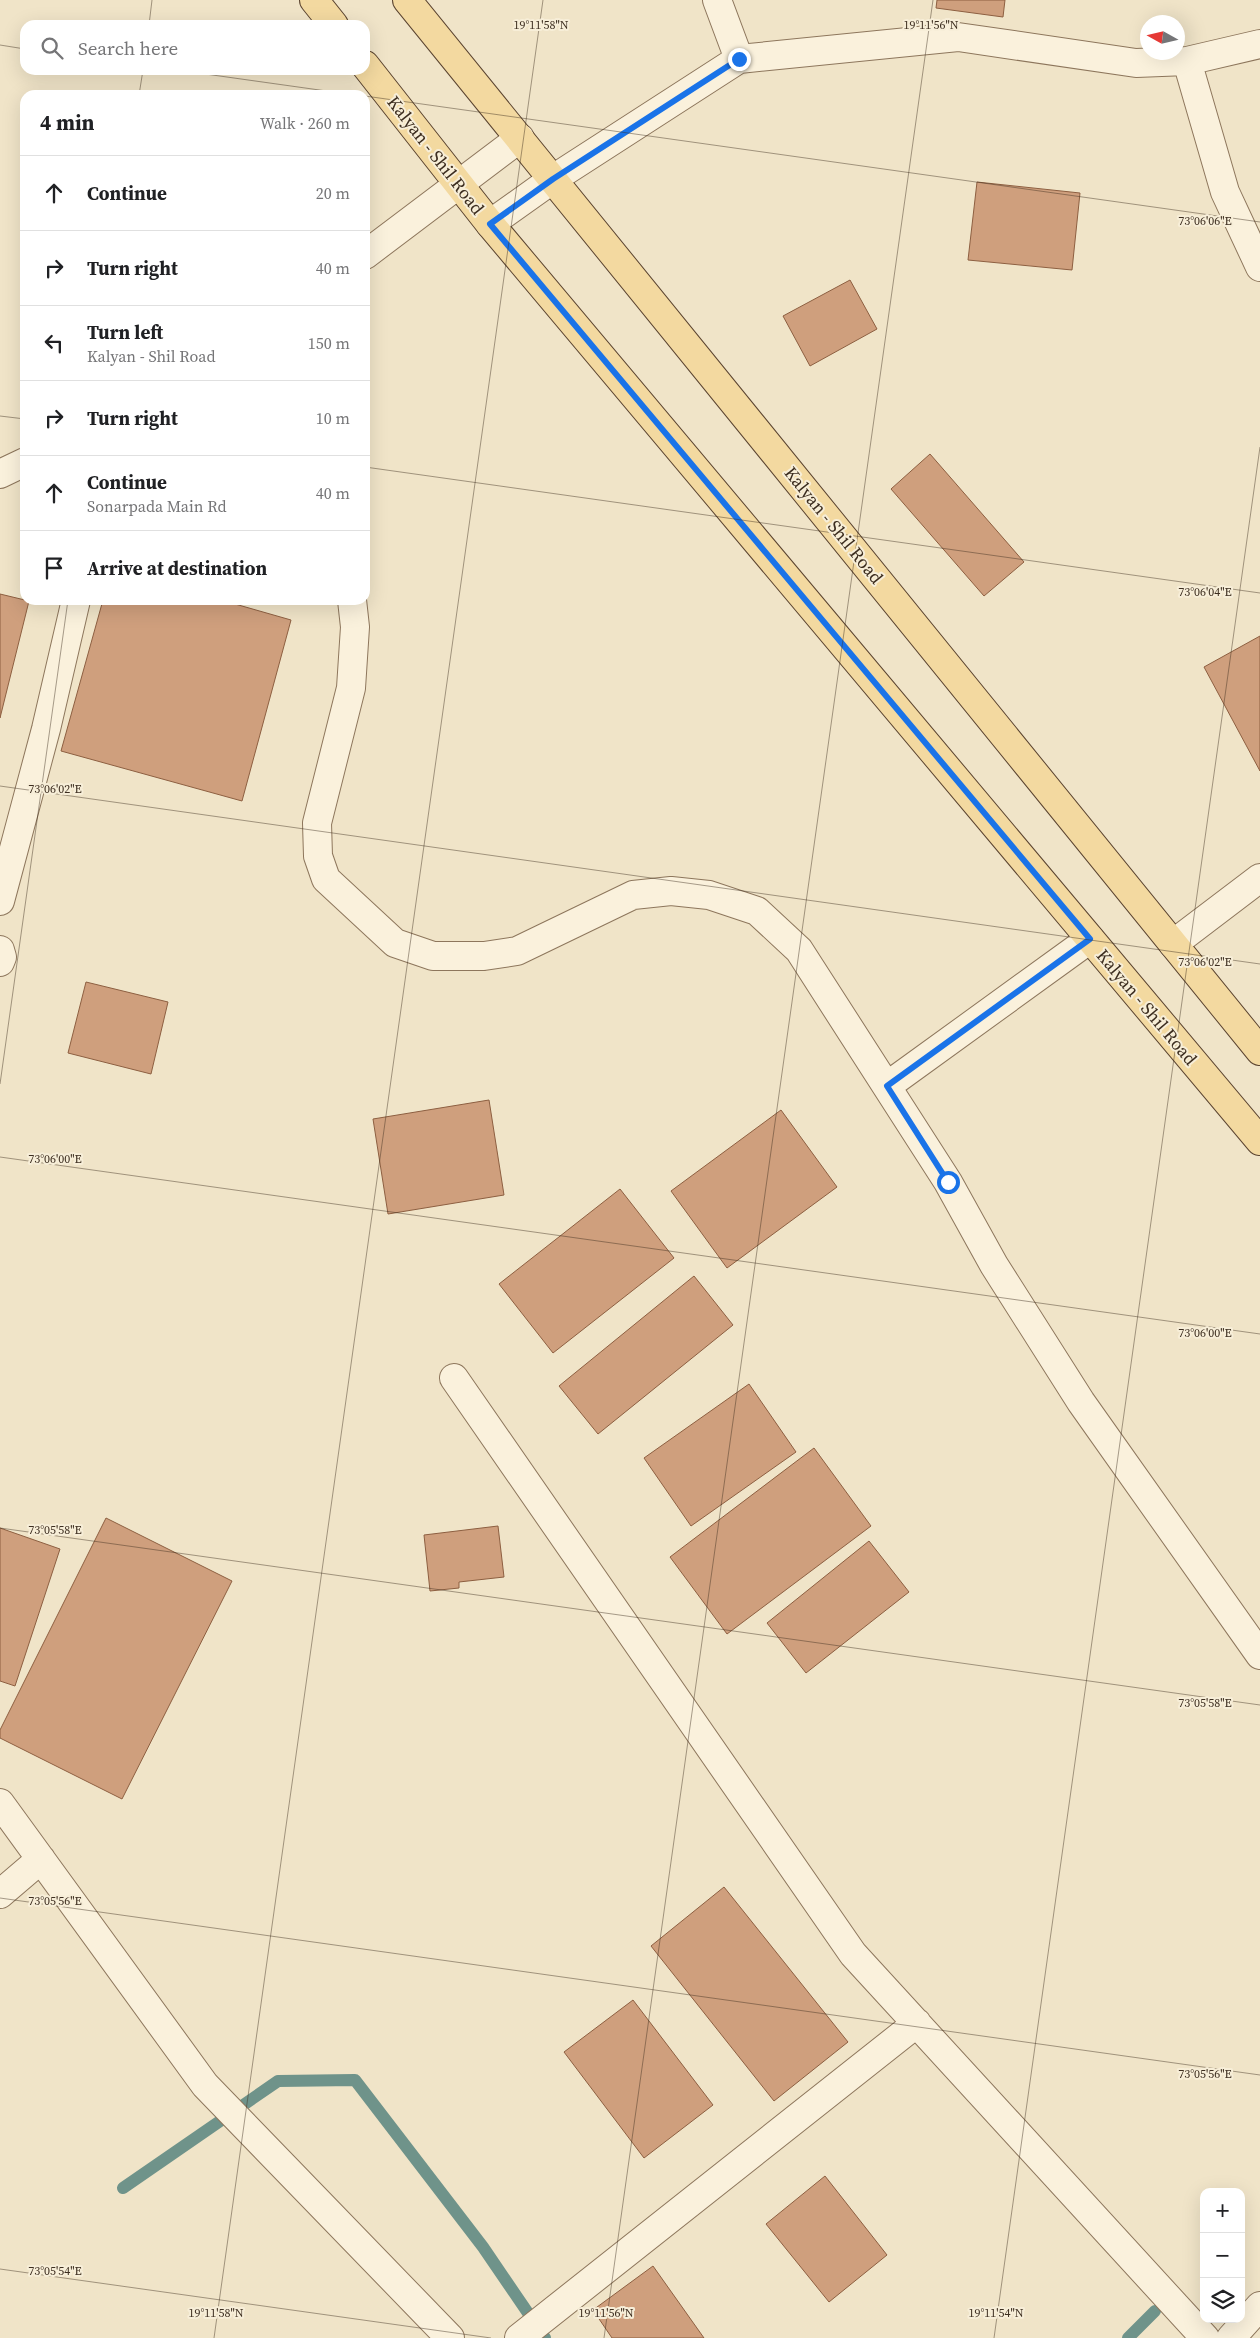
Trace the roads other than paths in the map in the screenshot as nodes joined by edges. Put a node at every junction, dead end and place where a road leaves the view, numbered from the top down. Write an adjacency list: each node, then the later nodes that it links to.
1 (314, 0): 4 (main road)
2 (407, 0): 9 (main road, Kalyan - Shil Road)
3 (717, 0): 6 (street)
4 (330, 20)
5 (1260, 44): 7 (street)
6 (739, 59): 7 (street); 10 (street)
7 (1187, 61): 14 (street)
8 (370, 70): 11 (main road, Kalyan - Shil Road)
9 (520, 138): 10 (main road, Kalyan - Shil Road); 11 (street)
10 (553, 179): 12 (street); 22 (main road, Kalyan - Shil Road)
11 (459, 184): 12 (main road, Kalyan - Shil Road); 13 (street)
12 (490, 224): 21 (main road, Kalyan - Shil Road)
13 (370, 251)
14 (1260, 266)
15 (20, 464): 16 (street)
16 (0, 474)
17 (75, 605): 20 (street)
18 (353, 605): 26 (street)
19 (1260, 878): 22 (street)
20 (0, 901)
21 (1090, 939): 26 (street); 27 (main road, Kalyan - Shil Road)
22 (1173, 944): 25 (main road, Kalyan - Shil Road)
23 (0, 950): 24 (street)
24 (0, 962)
25 (1260, 1051)
26 (887, 1086): 29 (street)
27 (1260, 1141)
28 (454, 1378): 33 (street)
29 (1260, 1655)
30 (0, 1803): 31 (street)
31 (41, 1859): 32 (street); 35 (street)
32 (0, 1894)
33 (917, 2023): 36 (street); 37 (street)
34 (1260, 2306): 38 (street)
35 (450, 2338)
36 (519, 2338)
37 (1205, 2338)
38 (1231, 2338)

